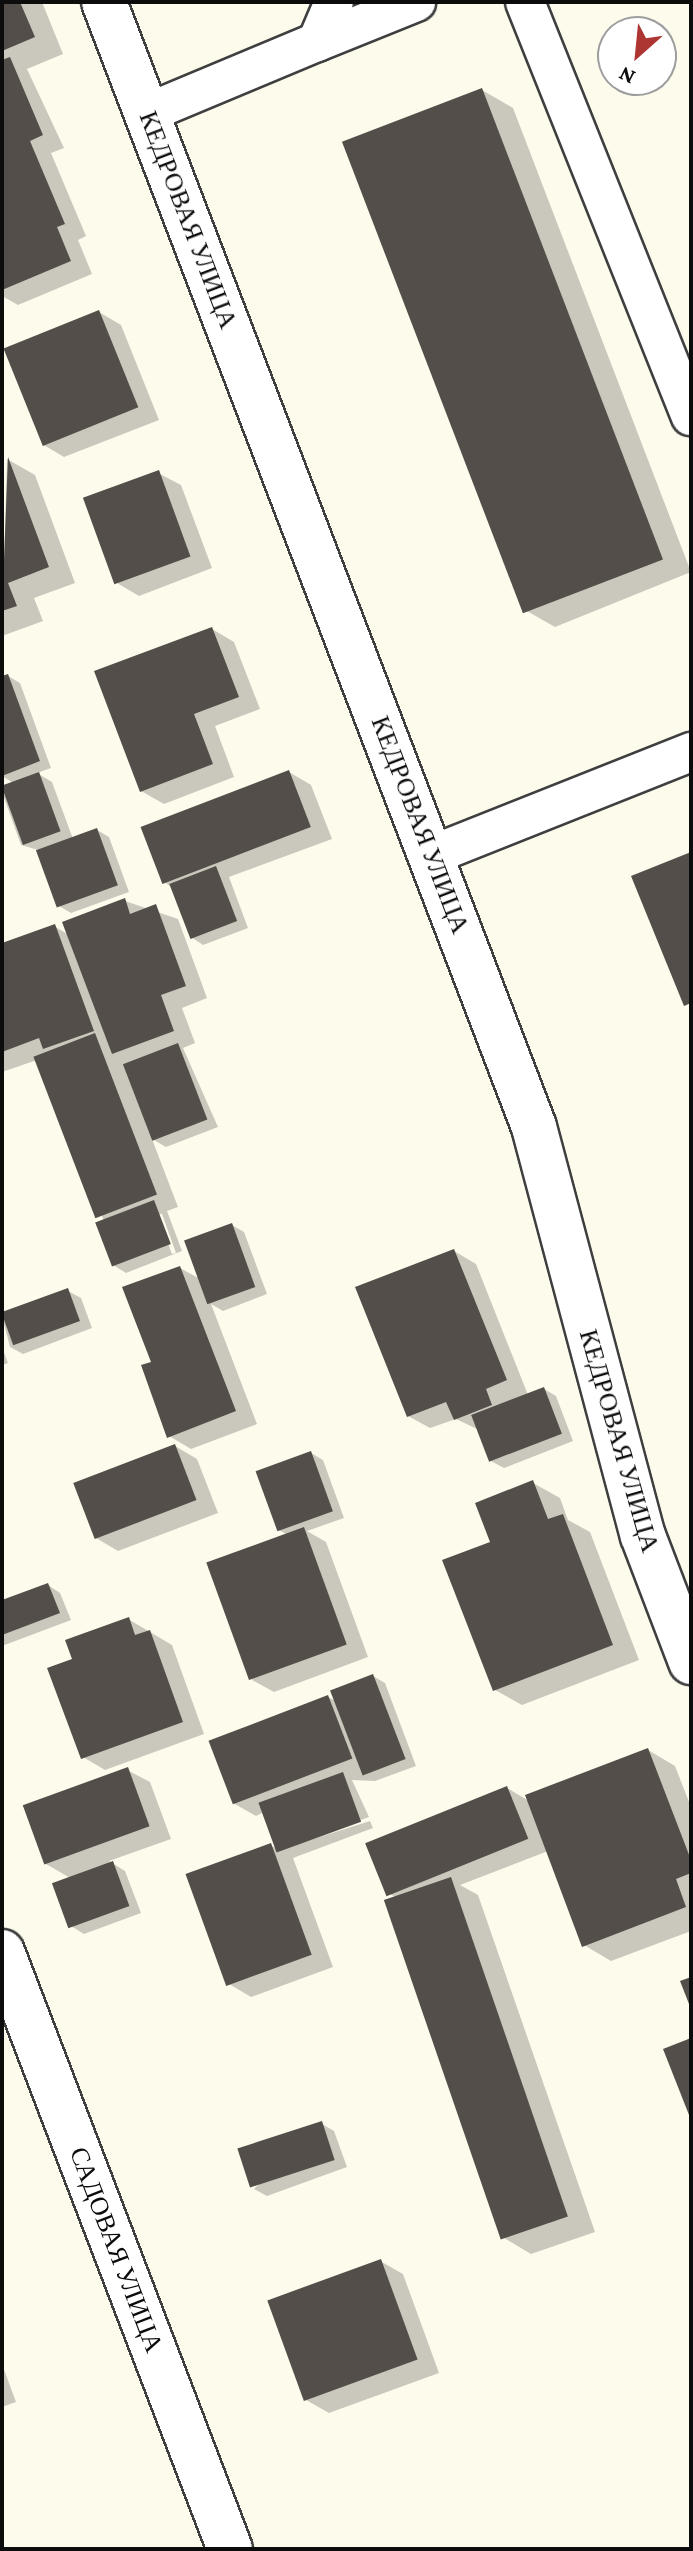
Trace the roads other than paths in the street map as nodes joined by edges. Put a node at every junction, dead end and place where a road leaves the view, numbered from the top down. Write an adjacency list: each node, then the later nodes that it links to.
1 (104, 2): 6 (street, КЕДРОВАЯ УЛИЦА)
2 (334, 2): 5 (lane)
3 (416, 2): 5 (lane)
4 (525, 2): 7 (lane)
5 (317, 42): 6 (lane)
6 (147, 113): 9 (street, КЕДРОВАЯ УЛИЦА)
7 (691, 416)
8 (691, 752): 9 (lane)
9 (432, 855): 10 (street, КЕДРОВАЯ УЛИЦА)
10 (691, 1662)
11 (2, 1952): 12 (street, САДОВАЯ УЛИЦА)
12 (230, 2549)

